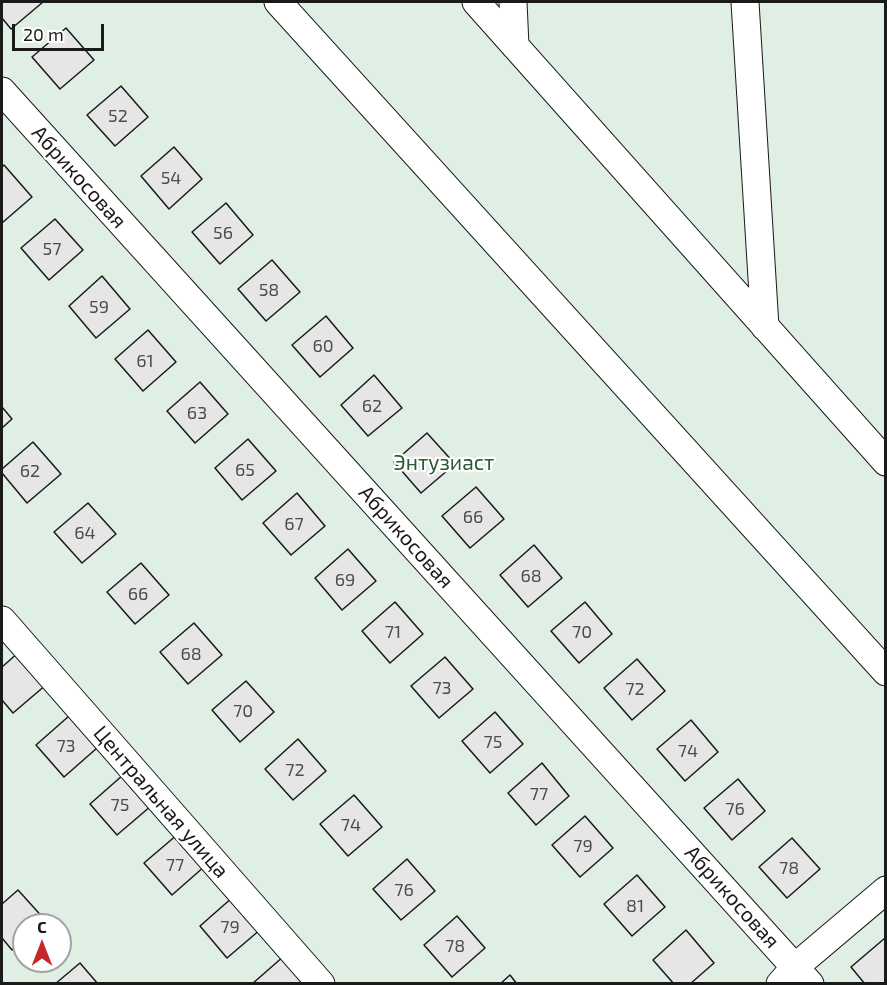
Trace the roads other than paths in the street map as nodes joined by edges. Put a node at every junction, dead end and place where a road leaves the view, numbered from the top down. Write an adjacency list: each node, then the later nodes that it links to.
1 (278, 2): 10 (street)
2 (476, 2): 5 (street)
3 (513, 2): 5 (street)
4 (745, 2): 7 (street)
5 (515, 46): 7 (street)
6 (2, 92): 12 (street, Абрикосовая)
7 (765, 327): 8 (street)
8 (885, 462)
9 (2, 620): 13 (street, Центральная улица)
10 (885, 672)
11 (885, 891): 12 (street)
12 (795, 978)
13 (321, 984)

